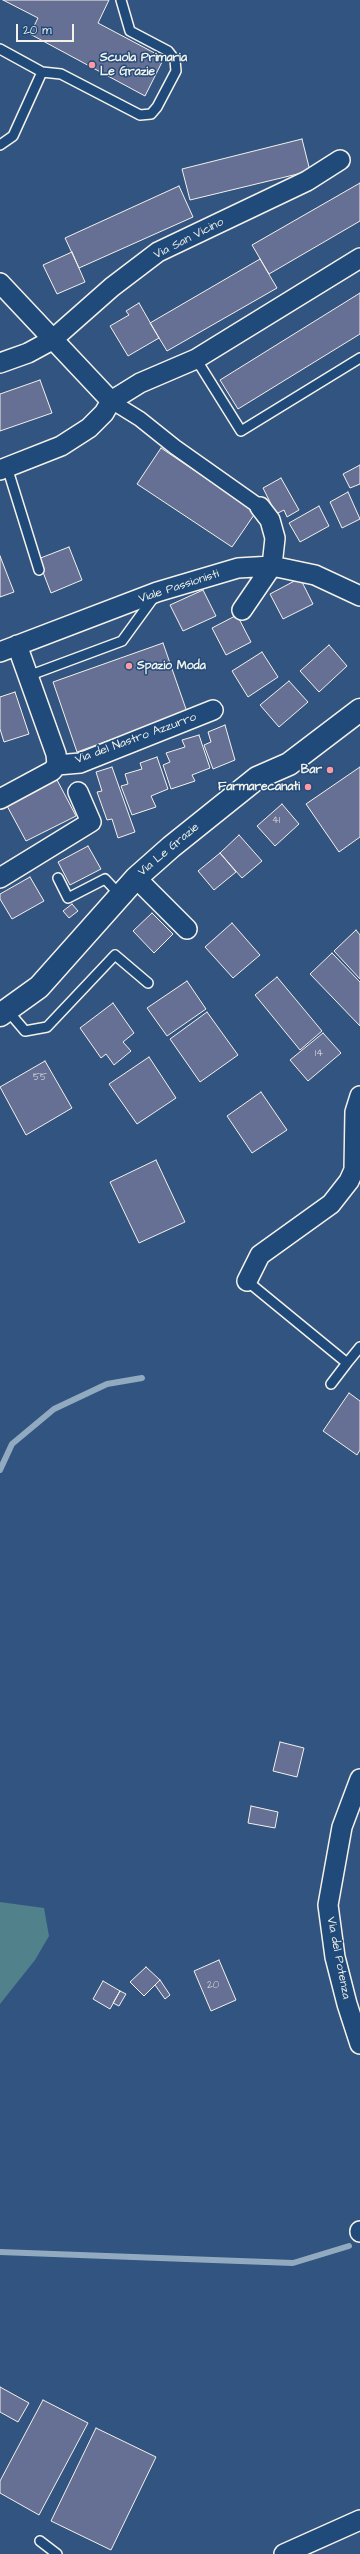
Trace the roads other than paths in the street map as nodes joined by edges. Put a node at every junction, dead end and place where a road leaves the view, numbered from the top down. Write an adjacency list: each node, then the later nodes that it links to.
1 (121, 0): 3 (lane)
2 (0, 49): 3 (lane)
3 (42, 72): 4 (lane)
4 (0, 145)
5 (340, 160): 8 (street, Via San Vicino)
6 (360, 258): 10 (street)
7 (0, 283): 8 (street)
8 (52, 340): 11 (street, Via San Vicino); 12 (street)
9 (360, 358): 10 (lane)
10 (196, 359): 12 (street)
11 (0, 362)
12 (111, 401): 13 (street); 14 (street)
13 (3, 468): 16 (lane)
14 (260, 507): 15 (street)
15 (272, 566): 17 (street, Viale Passionisti); 18 (street, Viale Passionisti); 19 (street)
16 (39, 570)
17 (157, 592): 20 (street, Viale Passionisti); 21 (lane)
18 (360, 596)
19 (242, 610)
20 (9, 648): 21 (street, Via del Nastro Azzurro)
21 (28, 676): 24 (street, Via del Nastro Azzurro)
22 (213, 710): 24 (street, Via del Nastro Azzurro)
23 (360, 710): 29 (main road, Via Le Grazie)
24 (57, 765): 26 (street)
25 (78, 792): 27 (street)
26 (0, 799)
27 (0, 878)
28 (58, 878): 30 (lane)
29 (136, 878): 30 (main road, Via Le Grazie); 31 (street)
30 (120, 895): 33 (main road, Via Le Grazie)
31 (187, 929)
32 (148, 983): 33 (lane)
33 (4, 1013)
34 (360, 1096): 35 (street)
35 (247, 1281): 37 (lane)
36 (360, 1347): 37 (lane)
37 (347, 1363): 38 (lane)
38 (331, 1384)
39 (360, 1779): 40 (street, Via del Potenza)
40 (360, 2044)
41 (360, 2520): 44 (street)
42 (40, 2541): 43 (lane)
43 (57, 2554)
44 (284, 2554)

